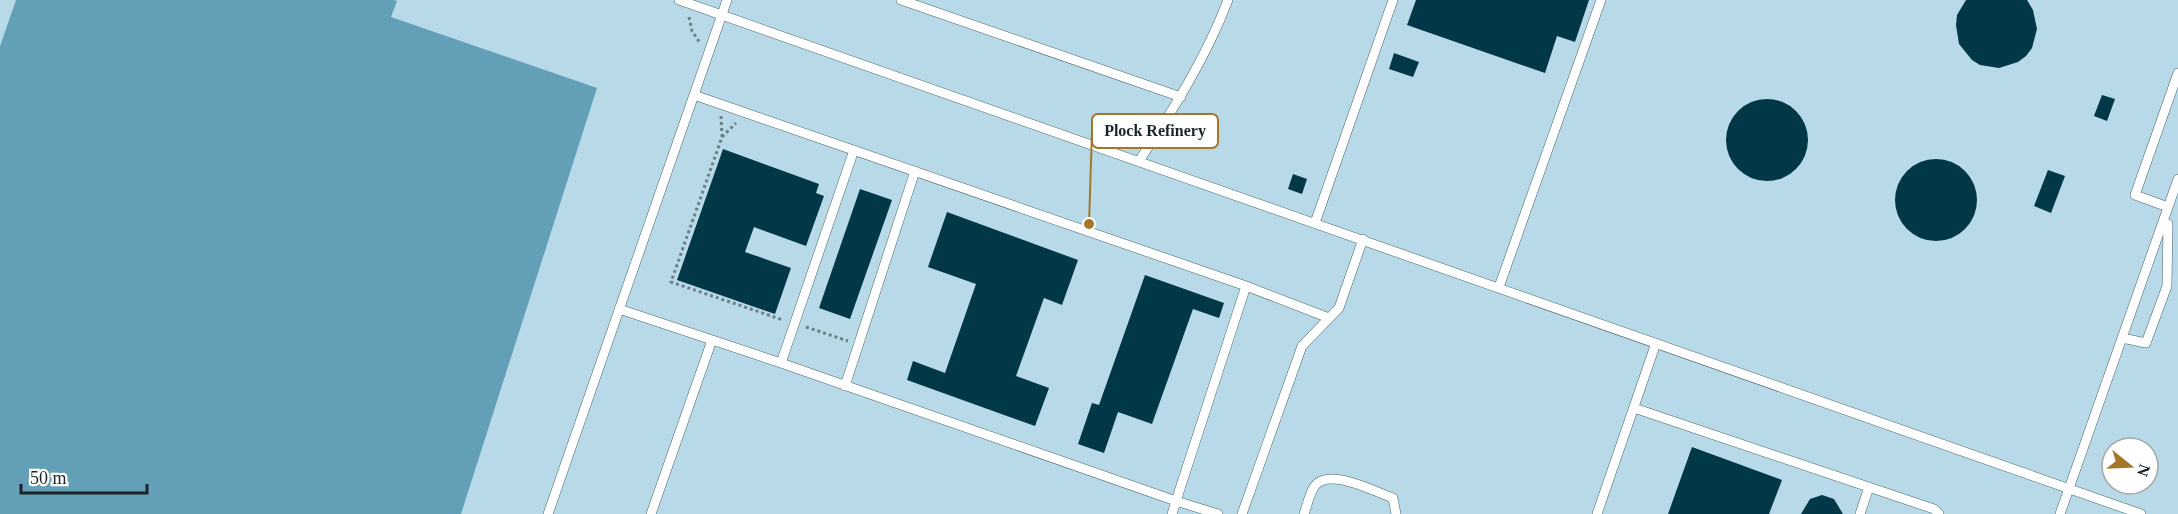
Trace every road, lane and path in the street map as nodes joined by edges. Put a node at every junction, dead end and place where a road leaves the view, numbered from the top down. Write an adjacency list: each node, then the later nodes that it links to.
1 (679, 0): 7 (lane)
2 (727, 0): 8 (lane)
3 (901, 0): 12 (lane)
4 (1228, 0): 12 (lane)
5 (1393, 0): 21 (lane)
6 (1601, 0): 26 (lane)
7 (691, 4): 8 (lane); 9 (path)
8 (722, 15): 9 (lane); 17 (lane)
9 (710, 48): 11 (lane)
10 (2178, 73): 20 (lane)
11 (694, 95): 13 (lane); 27 (lane)
12 (1181, 97): 17 (lane)
13 (720, 105): 14 (lane); 15 (path)
14 (745, 113): 15 (path); 16 (lane)
15 (722, 137): 29 (path)
16 (854, 150): 18 (lane); 29 (lane)
17 (1139, 161): 21 (lane)
18 (915, 171): 25 (lane); 33 (lane)
19 (2178, 179): 20 (lane)
20 (2168, 207): 22 (lane)
21 (1315, 223): 24 (lane)
22 (2165, 223): 23 (lane); 30 (lane); 30 (lane)
23 (2178, 228)
24 (1363, 239): 26 (lane); 28 (lane)
25 (1246, 286): 28 (lane); 39 (lane)
26 (1498, 287): 32 (lane)
27 (619, 309): 31 (lane); 40 (lane)
28 (1329, 318): 44 (lane)
29 (795, 324): 33 (path); 34 (lane)
30 (2122, 338): 38 (lane)
31 (712, 340): 34 (lane); 41 (lane)
32 (1656, 343): 36 (lane); 38 (lane)
33 (858, 345): 35 (lane)
34 (782, 363): 35 (lane)
35 (845, 386): 39 (lane)
36 (1634, 408): 37 (lane); 47 (lane)
37 (1869, 487): 48 (lane); 49 (lane)
38 (2069, 489): 50 (lane); 51 (lane)
39 (1176, 501): 42 (lane); 43 (lane)
40 (548, 514)
41 (651, 514)
42 (1172, 514)
43 (1218, 514)
44 (1242, 514)
45 (1304, 514): 46 (lane)
46 (1396, 514)
47 (1597, 514)
48 (1860, 514)
49 (1939, 514)
50 (2060, 514)
51 (2141, 514)

